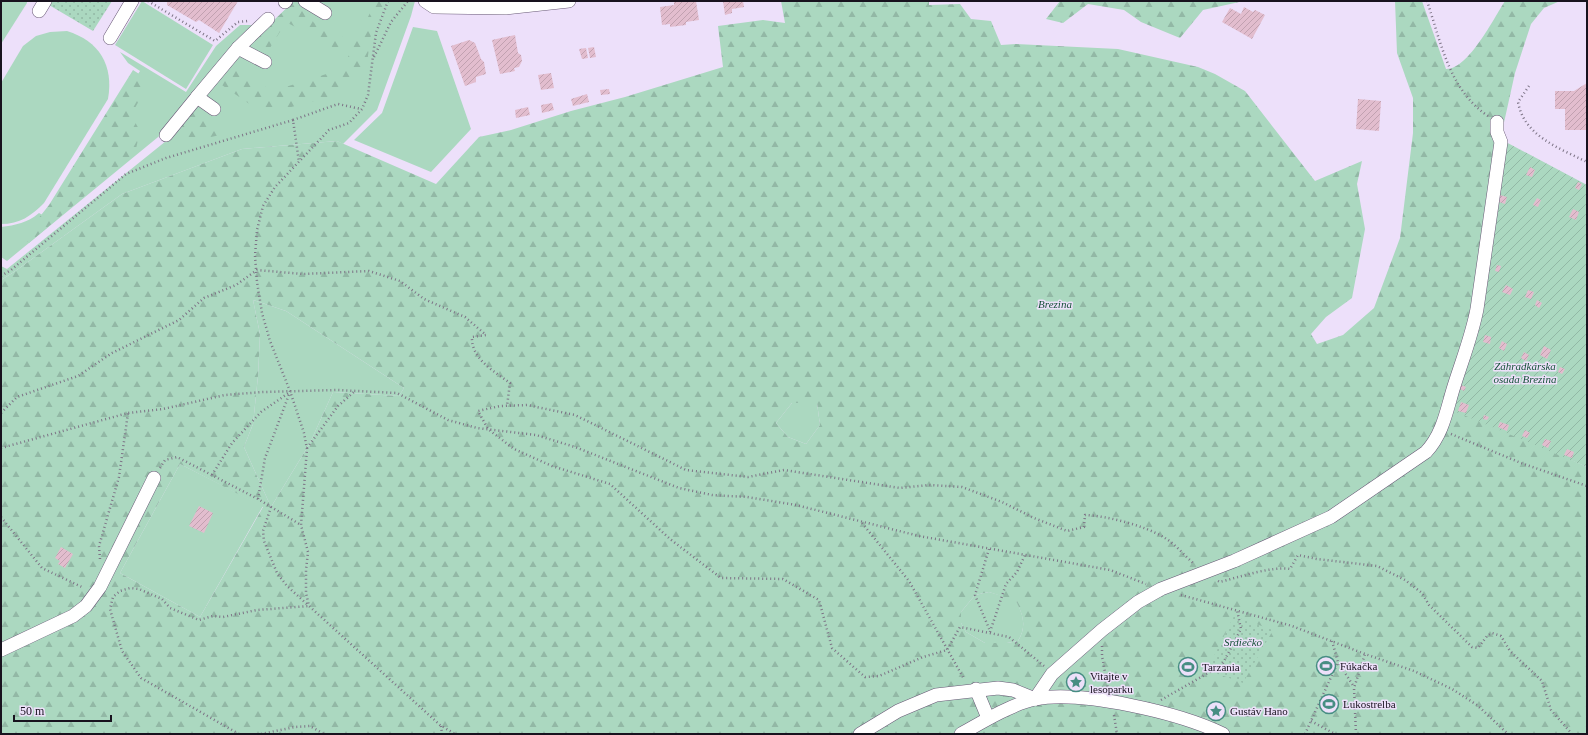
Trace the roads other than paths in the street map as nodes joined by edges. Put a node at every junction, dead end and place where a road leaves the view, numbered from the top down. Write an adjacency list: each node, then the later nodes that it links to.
1 (132, 1): 7 (street)
2 (305, 1): 5 (street)
3 (425, 1): 4 (street)
4 (569, 1)
5 (325, 14)
6 (268, 19): 8 (street)
7 (110, 38)
8 (238, 48): 9 (street); 10 (street)
9 (266, 62)
10 (197, 98): 11 (street); 13 (street)
11 (214, 109)
12 (1497, 122): 17 (street)
13 (166, 135)
14 (154, 478): 15 (street)
15 (1, 650)
16 (976, 689): 17 (street); 18 (street); 19 (street)
17 (1035, 699): 18 (street); 21 (street)
18 (988, 718): 20 (street)
19 (860, 734)
20 (961, 734)
21 (1223, 734)

